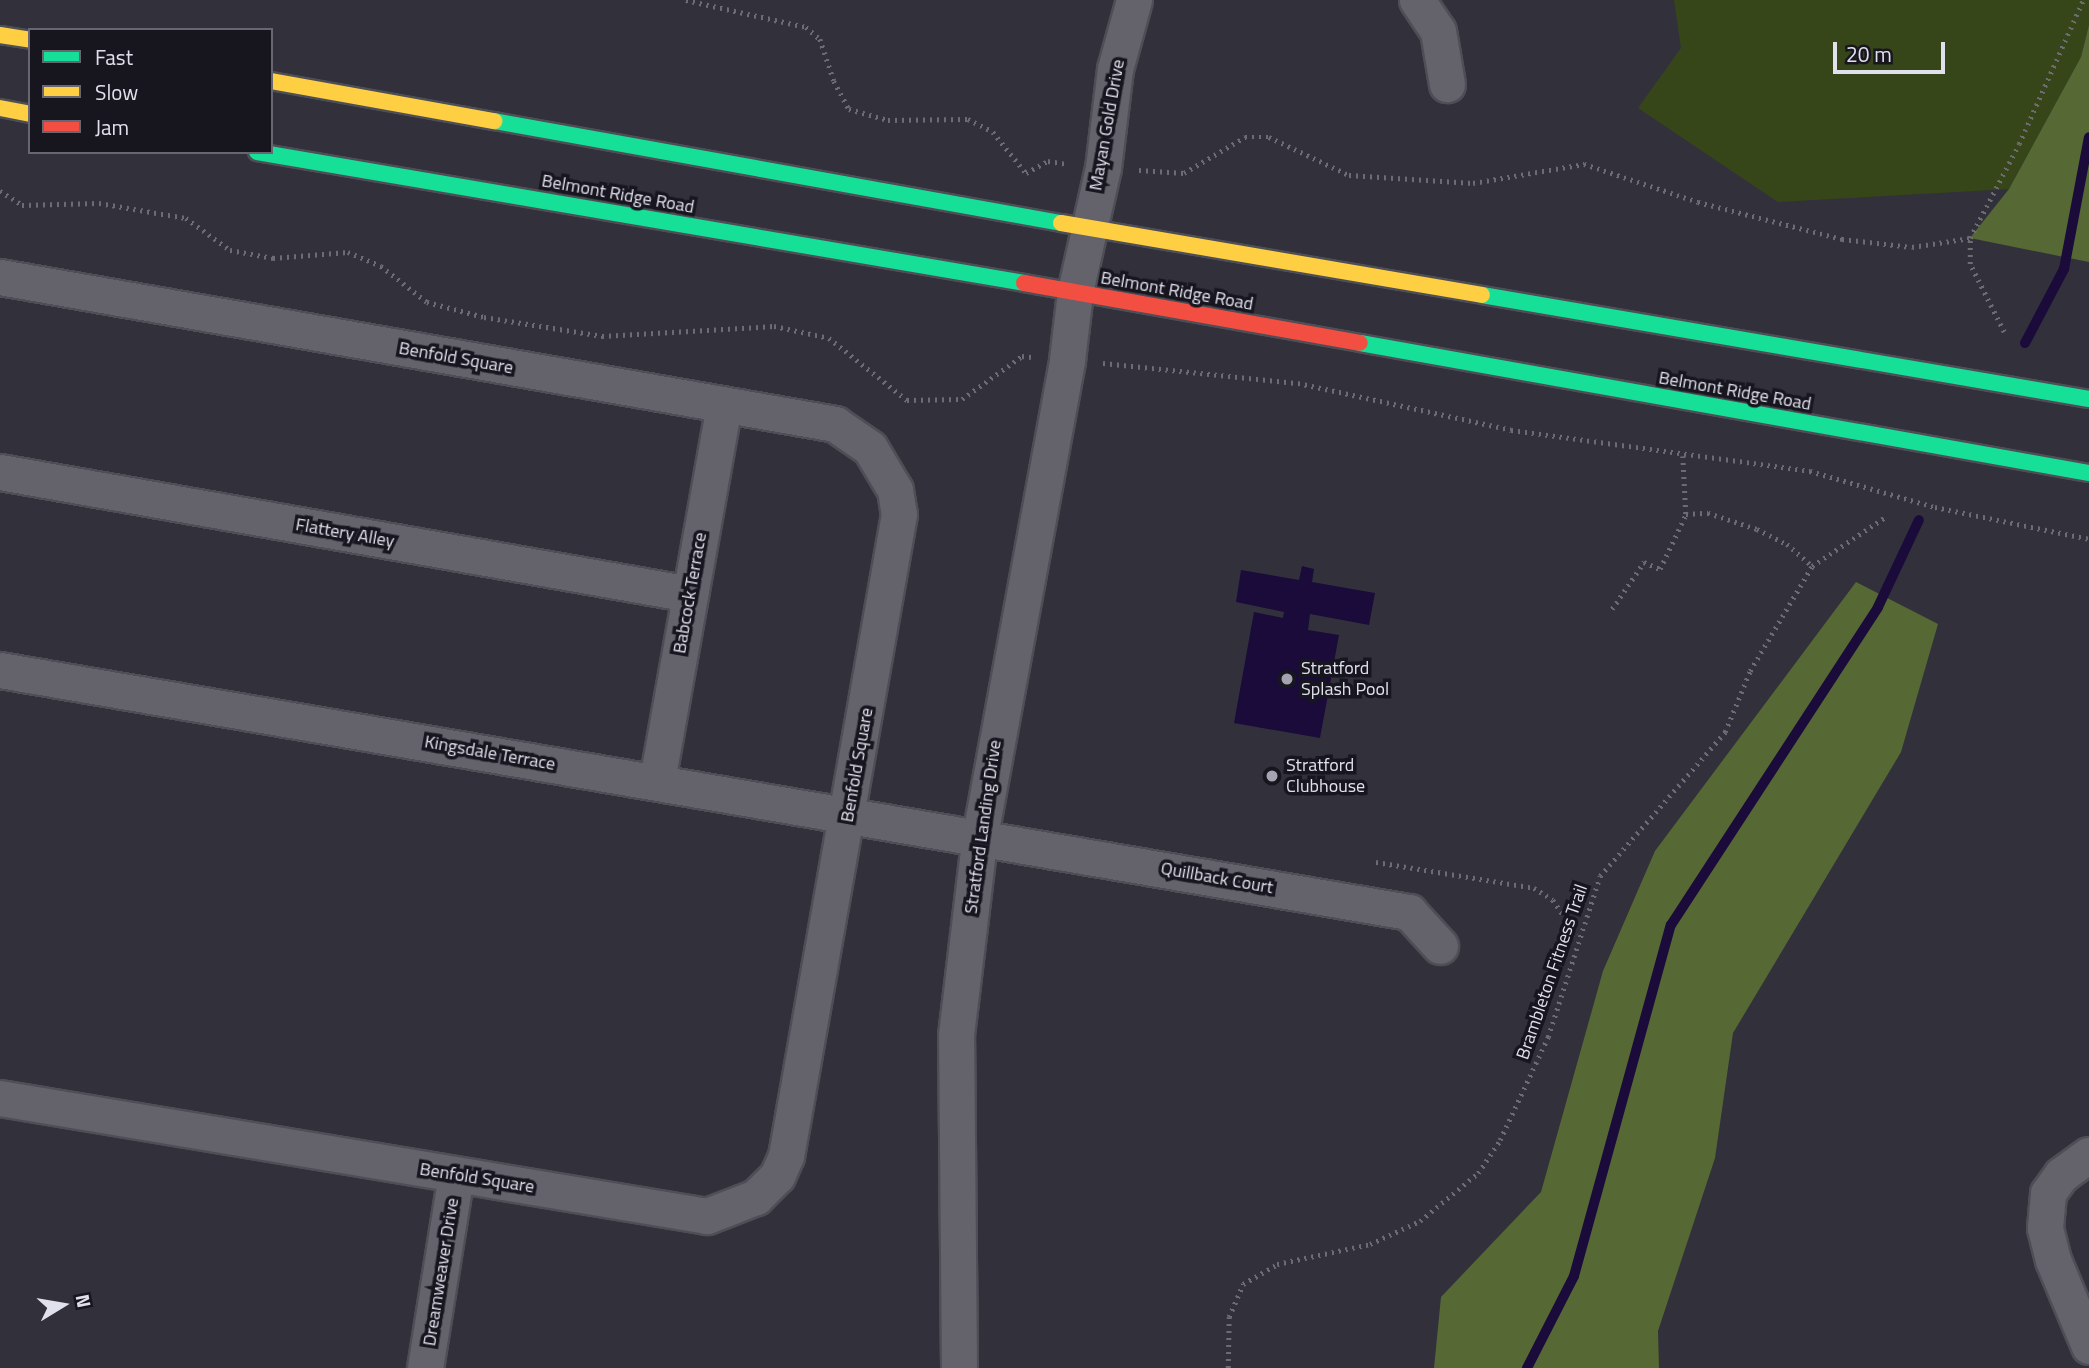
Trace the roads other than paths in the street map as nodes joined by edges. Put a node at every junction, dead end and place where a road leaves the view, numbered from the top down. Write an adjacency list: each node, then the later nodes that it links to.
1 (1134, 0): 10 (street, Mayan Gold Drive)
2 (1417, 0): 6 (street)
3 (0, 35): 4 (main road)
4 (28, 40)
5 (273, 81): 10 (main road)
6 (1447, 84)
7 (0, 108): 8 (main road)
8 (28, 114)
9 (269, 154): 12 (main road, Belmont Ridge Road)
10 (1087, 228): 12 (street, Mayan Gold Drive); 13 (main road)
11 (0, 277): 14 (street, Benfold Square)
12 (1075, 292): 16 (main road, Belmont Ridge Road); 21 (street, Stratford Landing Drive)
13 (2089, 399)
14 (724, 405): 17 (street, Babcock Terrace); 20 (street, Benfold Square)
15 (0, 472): 17 (street, Flattery Alley)
16 (2089, 473)
17 (690, 594): 19 (street, Babcock Terrace)
18 (0, 670): 19 (street, Kingsdale Terrace)
19 (657, 781): 20 (street, Kingsdale Terrace)
20 (848, 815): 21 (street, Kingsdale Terrace); 25 (street, Benfold Square)
21 (980, 835): 22 (street, Quillback Court); 28 (street, Stratford Landing Drive)
22 (1440, 946)
23 (0, 1098): 25 (street, Benfold Square)
24 (2089, 1155): 26 (street)
25 (456, 1175): 27 (street, Dreamweaver Drive)
26 (2089, 1346)
27 (425, 1368)
28 (959, 1368)

